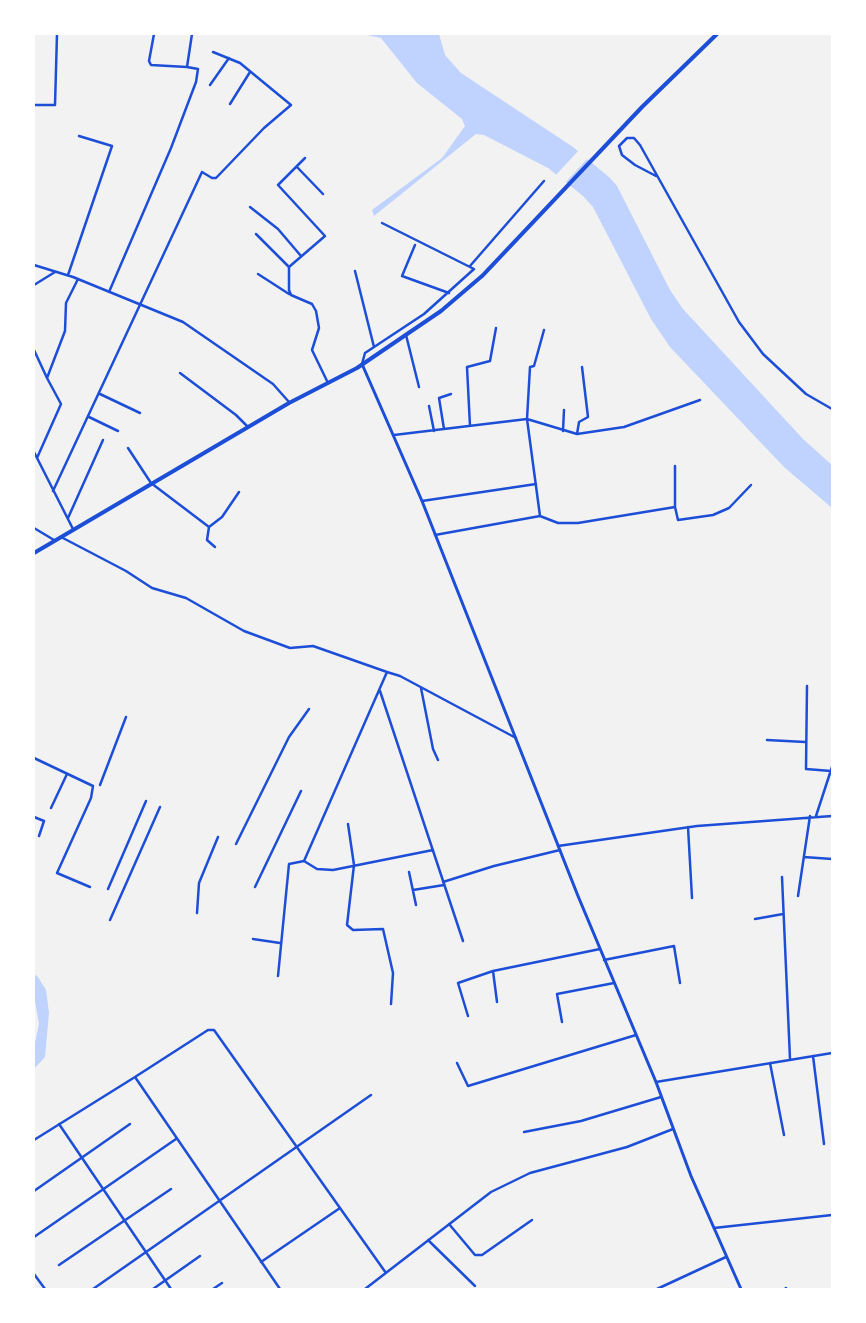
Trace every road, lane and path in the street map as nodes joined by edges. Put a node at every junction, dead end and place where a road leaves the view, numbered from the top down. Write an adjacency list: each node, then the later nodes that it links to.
1 (57, 34): 11 (street)
2 (154, 34): 7 (street)
3 (192, 34): 7 (street)
4 (717, 34): 38 (main road)
5 (213, 52): 6 (street)
6 (229, 58): 8 (street); 9 (street)
7 (187, 67): 32 (street)
8 (250, 72): 10 (street); 35 (street)
9 (210, 85)
10 (230, 104)
11 (34, 105)
12 (79, 136): 29 (street)
13 (305, 158): 14 (street)
14 (297, 167): 17 (street); 22 (street)
15 (656, 176): 15 (street); 52 (street)
16 (544, 181): 24 (street)
17 (323, 194)
18 (250, 206): 22 (street)
19 (382, 223): 24 (street)
20 (256, 234): 25 (street)
21 (415, 245): 33 (street)
22 (301, 256): 25 (street)
23 (34, 265): 27 (street)
24 (470, 266): 33 (street)
25 (289, 267): 34 (street)
26 (355, 271): 39 (street)
27 (56, 272): 29 (street); 31 (street)
28 (258, 274): 34 (street)
29 (68, 275): 30 (street)
30 (78, 278): 32 (street); 44 (street)
31 (34, 285)
32 (109, 292): 35 (street)
33 (449, 293): 39 (street)
34 (291, 294): 45 (street)
35 (140, 306): 47 (street); 50 (street)
36 (496, 328): 57 (street)
37 (544, 330): 56 (street)
38 (406, 335): 41 (main road); 46 (street)
39 (374, 347): 41 (street)
40 (34, 350): 44 (street)
41 (362, 364): 45 (main road); 64 (street)
42 (582, 368): 63 (street)
43 (180, 372): 58 (street)
44 (47, 378): 68 (street)
45 (328, 384): 50 (main road)
46 (420, 387)
47 (100, 394): 54 (street); 55 (street)
48 (451, 394): 59 (street)
49 (700, 400): 63 (street)
50 (289, 403): 58 (main road)
51 (429, 406): 61 (street)
52 (832, 409)
53 (564, 410): 62 (street)
54 (140, 413)
55 (89, 417): 60 (street); 73 (street)
56 (527, 419): 57 (street); 62 (street); 71 (street)
57 (470, 426): 59 (street)
58 (248, 427): 70 (main road)
59 (444, 430): 61 (street)
60 (118, 431)
61 (434, 431): 64 (street)
62 (563, 431): 63 (street)
63 (577, 434)
64 (394, 435): 75 (street)
65 (103, 440): 78 (street)
66 (128, 448): 70 (street)
67 (34, 452): 68 (street)
68 (37, 458): 73 (street)
69 (675, 466): 76 (street)
70 (151, 483): 79 (street); 81 (main road)
71 (536, 484): 75 (street); 77 (street)
72 (751, 485): 76 (street)
73 (54, 491): 78 (street)
74 (238, 492): 79 (street)
75 (422, 502): 82 (street)
76 (675, 507): 77 (street)
77 (540, 516): 82 (street)
78 (68, 518): 81 (street)
79 (208, 527): 85 (street)
80 (34, 528): 84 (street)
81 (73, 529): 83 (main road)
82 (435, 535): 93 (street)
83 (61, 537): 84 (main road); 87 (street)
84 (54, 541): 86 (main road)
85 (215, 547)
86 (34, 553)
87 (387, 672): 89 (street); 90 (street)
88 (807, 686): 95 (street)
89 (421, 688): 93 (street); 97 (street)
90 (380, 690): 116 (street); 119 (street)
91 (309, 709): 114 (street)
92 (126, 718): 101 (street)
93 (517, 738): 115 (street)
94 (767, 740): 95 (street)
95 (805, 742): 99 (street)
96 (34, 758): 100 (street)
97 (438, 760)
98 (832, 766): 99 (street)
99 (831, 770): 107 (street)
100 (66, 774): 105 (street); 124 (street)
101 (100, 785)
102 (301, 791): 125 (street)
103 (146, 801): 126 (street)
104 (160, 807): 134 (street)
105 (51, 808)
106 (810, 816): 107 (street); 111 (street); 117 (street)
107 (816, 816): 108 (street)
108 (832, 816)
109 (34, 817): 112 (street)
110 (348, 824): 120 (street)
111 (688, 827): 115 (street); 129 (street)
112 (39, 836)
113 (218, 838): 131 (street)
114 (236, 844)
115 (559, 848): 123 (street); 138 (street)
116 (433, 850): 120 (street); 123 (street)
117 (804, 857): 118 (street); 128 (street)
118 (832, 859)
119 (304, 861): 120 (street); 137 (street)
120 (354, 865): 145 (street)
121 (409, 872): 127 (street)
122 (782, 876): 132 (street)
123 (444, 883): 127 (street); 136 (street)
124 (90, 887)
125 (255, 887)
126 (108, 889)
127 (413, 890): 130 (street)
128 (798, 896)
129 (692, 898)
130 (416, 905)
131 (197, 913)
132 (783, 914): 133 (street); 151 (street)
133 (755, 919)
134 (110, 920)
135 (253, 939): 137 (street)
136 (463, 941)
137 (280, 942): 141 (street)
138 (600, 949): 139 (street); 140 (street)
139 (604, 960): 142 (street); 143 (street)
140 (493, 971): 144 (street); 146 (street)
141 (278, 976)
142 (614, 982): 147 (street); 148 (street)
143 (680, 983)
144 (497, 1002)
145 (391, 1004)
146 (468, 1016)
147 (562, 1022)
148 (636, 1035): 152 (street); 155 (street)
149 (832, 1054): 150 (street)
150 (813, 1056): 151 (street); 165 (street)
151 (790, 1059): 153 (street)
152 (457, 1063)
153 (770, 1063): 155 (street); 162 (street)
154 (135, 1077): 158 (street); 163 (street); 166 (street)
155 (656, 1082): 157 (street)
156 (371, 1095): 166 (street)
157 (661, 1096): 160 (street); 161 (street)
158 (59, 1124): 164 (street); 167 (street)
159 (130, 1124): 167 (street)
160 (673, 1129): 176 (street); 177 (street)
161 (524, 1132)
162 (784, 1135)
163 (176, 1139): 168 (street); 171 (street)
164 (34, 1140)
165 (824, 1144)
166 (297, 1148): 171 (street); 172 (street)
167 (82, 1158): 168 (street); 170 (street)
168 (103, 1189): 174 (street); 178 (street)
169 (171, 1189): 174 (street)
170 (34, 1191)
171 (220, 1202): 180 (street); 183 (street)
172 (340, 1208): 183 (street); 185 (street)
173 (832, 1216): 177 (street)
174 (124, 1220): 180 (street); 184 (street)
175 (532, 1220): 176 (street)
176 (449, 1224): 179 (street)
177 (714, 1228): 182 (street)
178 (34, 1237)
179 (428, 1240): 185 (street); 189 (street)
180 (147, 1253): 187 (street); 192 (street)
181 (200, 1256): 187 (street)
182 (726, 1257): 190 (street); 199 (street)
183 (261, 1262): 196 (street)
184 (59, 1265)
185 (386, 1273): 197 (street)
186 (34, 1274): 191 (street)
187 (166, 1280): 193 (street); 194 (street)
188 (222, 1283): 195 (street)
189 (475, 1286)
190 (664, 1287): 198 (street)
191 (45, 1289)
192 (93, 1289)
193 (153, 1289)
194 (172, 1289)
195 (213, 1289)
196 (280, 1289)
197 (365, 1289)
198 (657, 1289)
199 (741, 1289)

